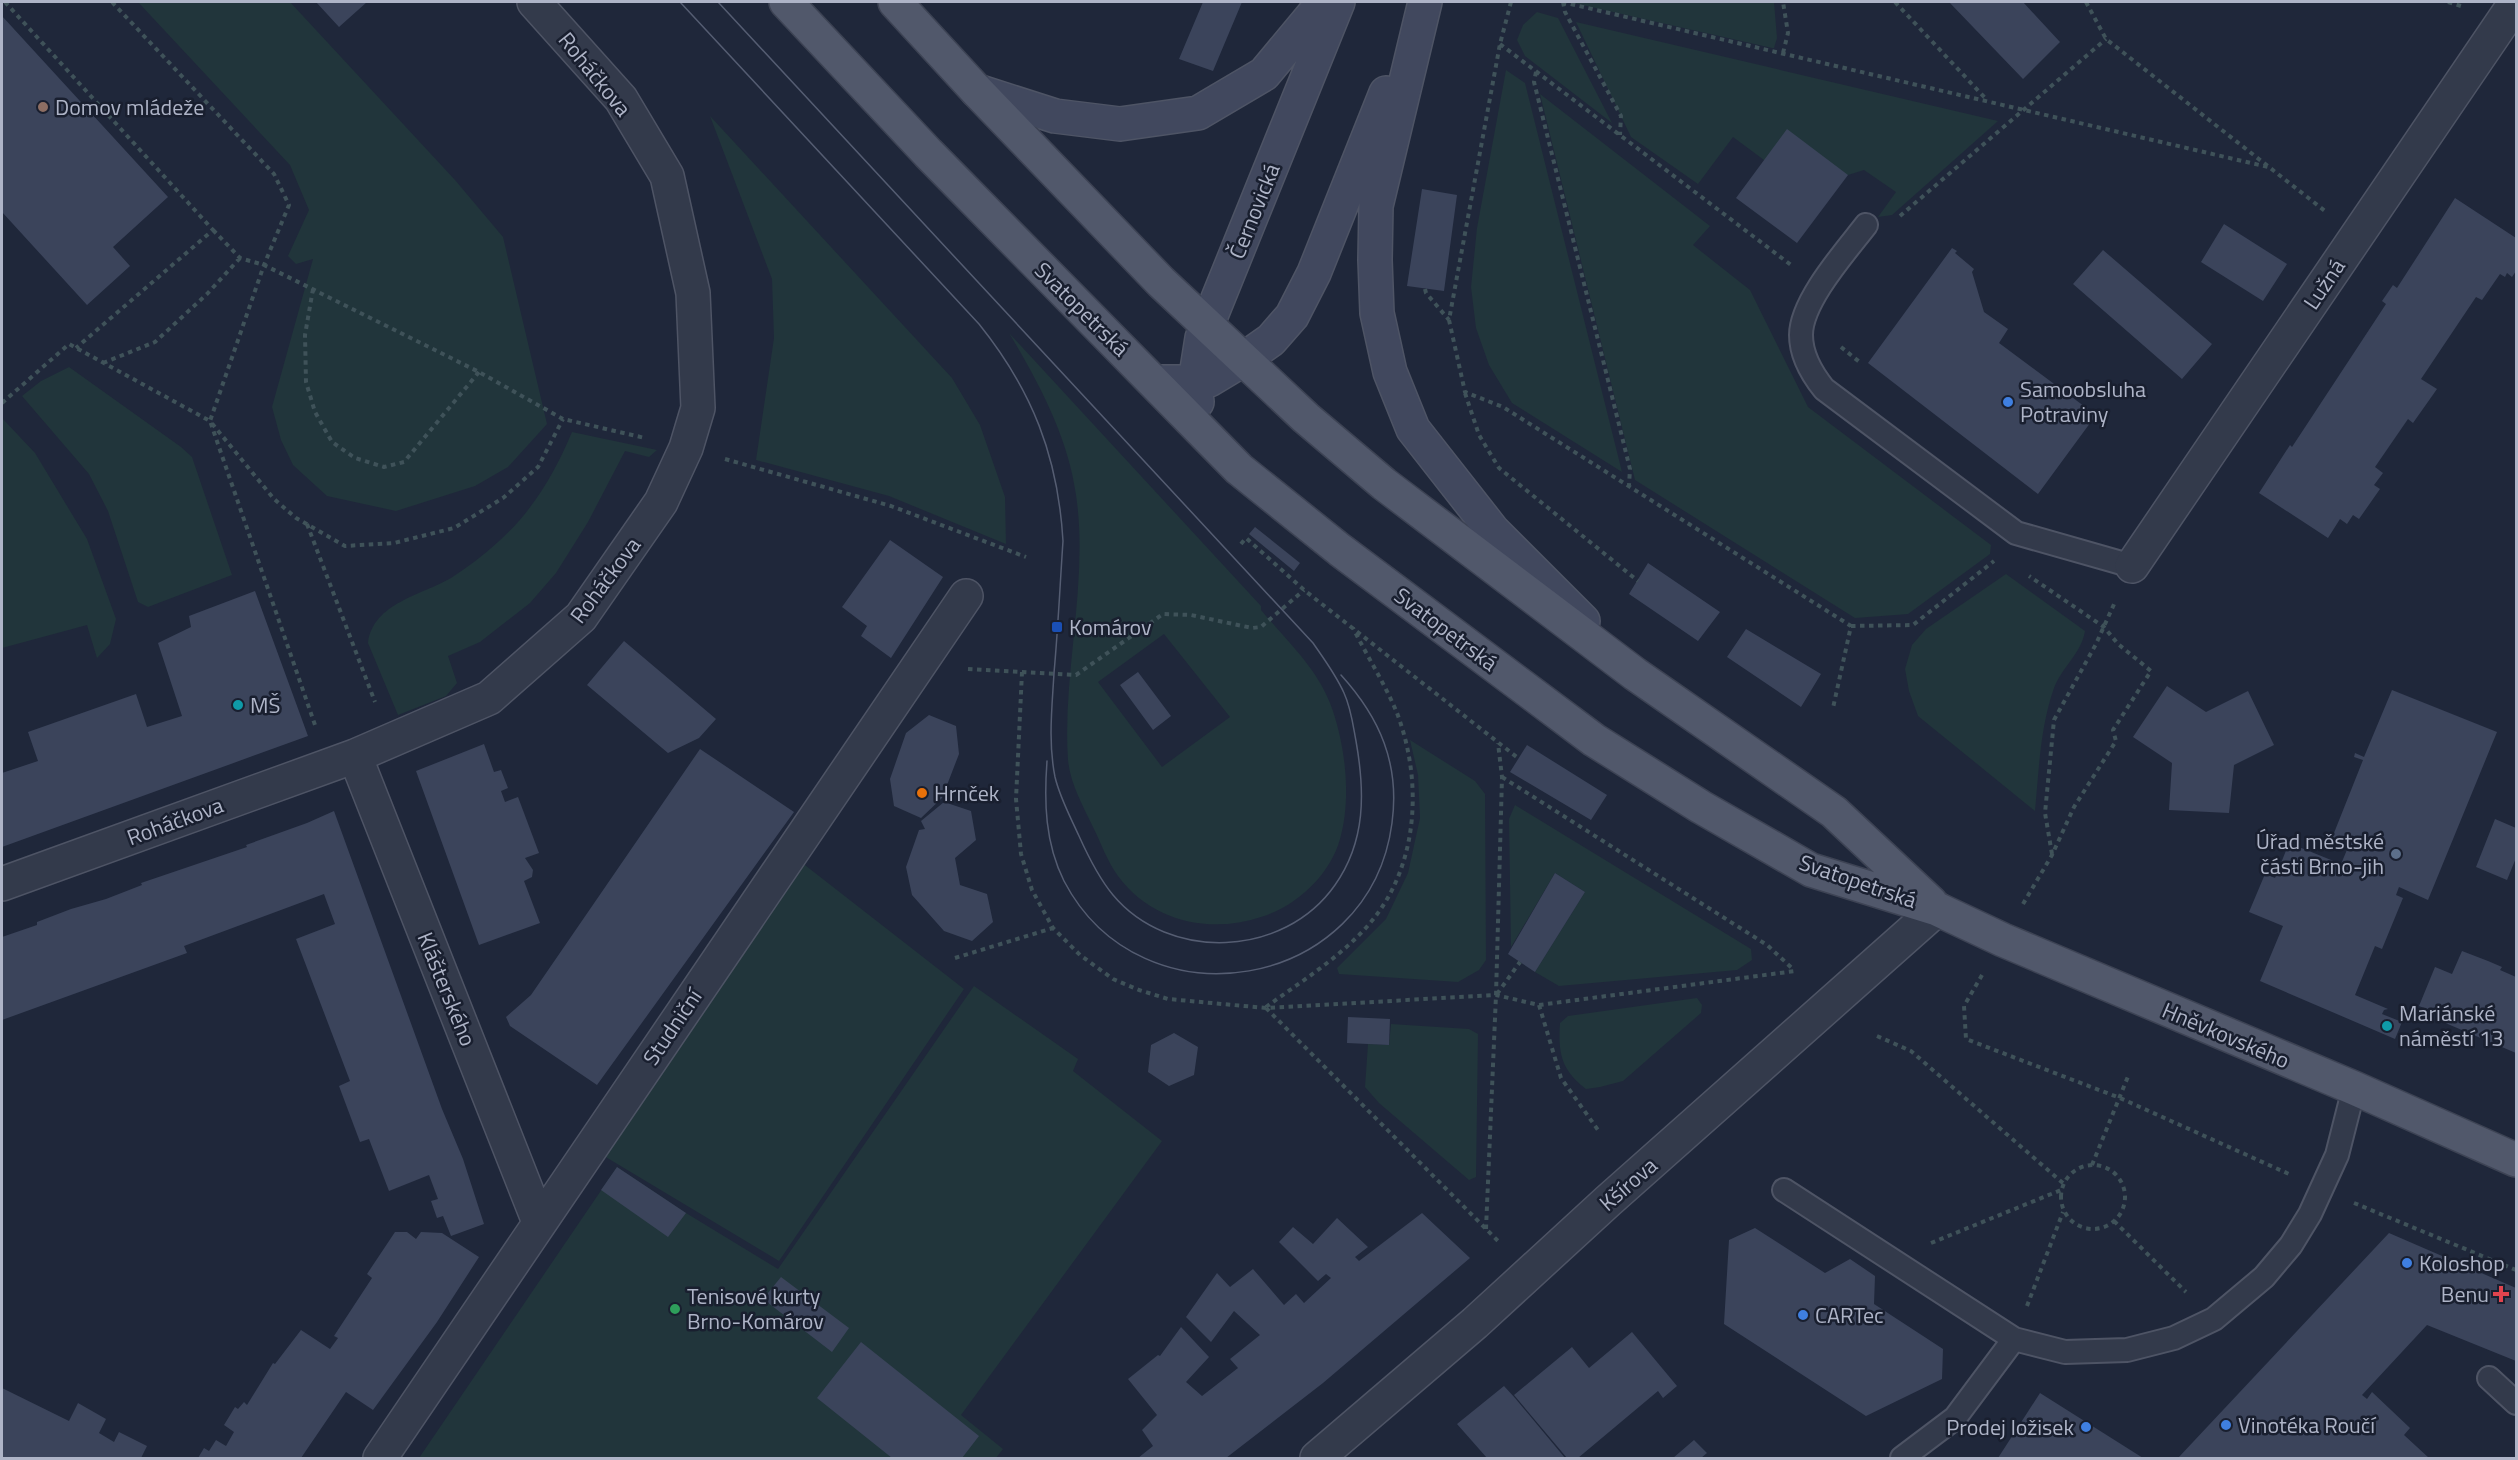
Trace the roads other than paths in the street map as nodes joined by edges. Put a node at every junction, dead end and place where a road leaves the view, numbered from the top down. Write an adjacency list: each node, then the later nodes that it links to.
1 (534, 2): 19 (street, Roháčkova)
2 (786, 2): 13 (main road, Svatopetrská)
3 (895, 2): 9 (main road, Svatopetrská)
4 (1324, 2): 9 (main road)
5 (1338, 2): 11 (main road, Černovická)
6 (1423, 2): 12 (main road); 18 (main road)
7 (2516, 2): 8 (street, Lužná)
8 (2506, 33): 16 (street, Lužná)
9 (977, 91): 11 (main road, Svatopetrská)
10 (1861, 231): 16 (lane)
11 (1208, 325): 12 (main road, Svatopetrská); 14 (main road, Černovická)
12 (1244, 359): 14 (main road); 18 (main road, Svatopetrská)
13 (1154, 382): 14 (main road); 15 (main road, Svatopetrská)
14 (1195, 382): 15 (main road, Černovická)
15 (1198, 427): 21 (main road, Svatopetrská)
16 (2132, 566)
17 (966, 596): 25 (street, Studniční)
18 (1635, 674): 21 (main road, Svatopetrská)
19 (355, 756): 20 (street, Roháčkova); 25 (street, Klášterského)
20 (2, 884)
21 (1937, 909): 22 (main road, Hněvkovského); 30 (street, Kšírova)
22 (2354, 1088): 23 (main road, Hněvkovského); 26 (lane)
23 (2517, 1160)
24 (1784, 1190): 26 (lane)
25 (539, 1222): 29 (street, Studniční)
26 (2014, 1339): 31 (lane)
27 (2489, 1378): 28 (lane)
28 (2517, 1402)
29 (380, 1458)
30 (1317, 1458)
31 (1902, 1458)

